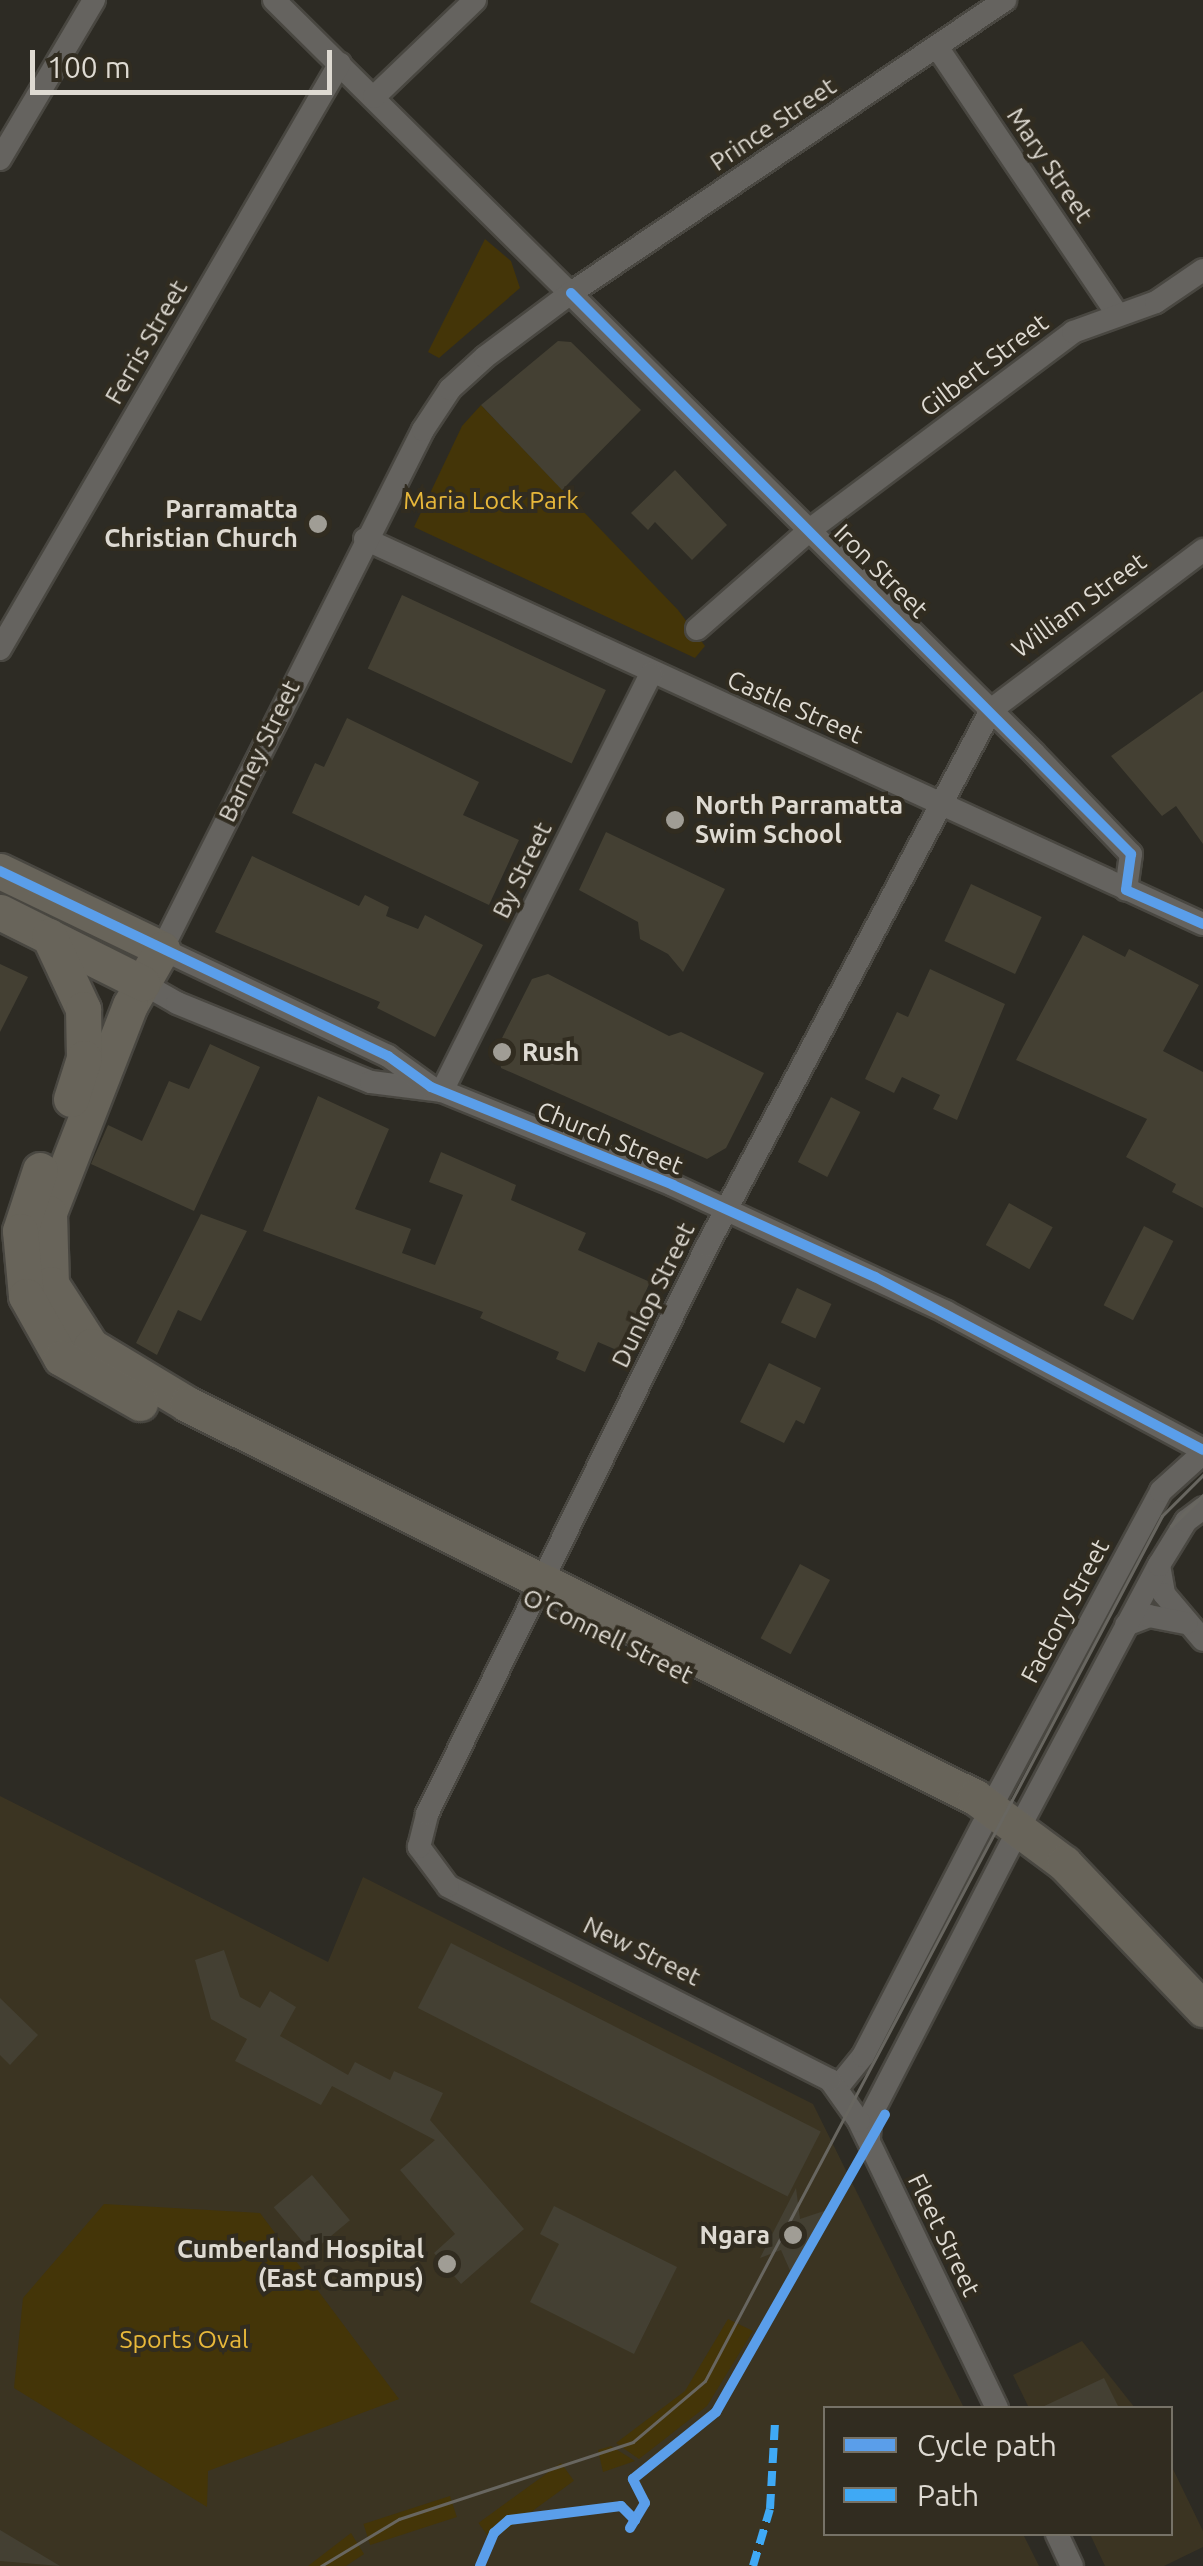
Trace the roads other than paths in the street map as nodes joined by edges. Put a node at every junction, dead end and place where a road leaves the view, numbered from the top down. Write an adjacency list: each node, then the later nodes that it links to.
1 (94, 0): 8 (street)
2 (274, 0): 6 (street, Iron Street)
3 (475, 0): 7 (street)
4 (1005, 0): 5 (street, Prince Street)
5 (937, 46): 10 (street, Prince Street); 11 (street, Mary Street)
6 (340, 64): 7 (street, Iron Street); 16 (street, Ferris Street)
7 (374, 97): 10 (street, Iron Street)
8 (0, 158)
9 (1203, 270): 11 (street, Gilbert Street)
10 (571, 294): 12 (street, Iron Street); 13 (street, Barney Street)
11 (1117, 314): 12 (street, Gilbert Street)
12 (811, 529): 15 (street); 18 (street, Iron Street)
13 (366, 539): 17 (street, Castle Street); 25 (street, Barney Street)
14 (1203, 550): 18 (street, William Street)
15 (697, 628)
16 (0, 649)
17 (651, 673): 19 (street, Castle Street); 27 (street, By Street)
18 (991, 710): 19 (street, Dunlop Street); 21 (street, Iron Street)
19 (942, 804): 21 (street, Castle Street); 28 (street, Dunlop Street)
20 (0, 871): 25 (main road, Church Street)
21 (1126, 890): 23 (street, Castle Street)
22 (0, 912): 24 (main road, Church Street)
23 (1203, 924)
24 (49, 936): 26 (main road, Church Street); 29 (main road)
25 (162, 949): 26 (main road, Barney Street); 27 (street, Church Street)
26 (142, 983): 27 (street, Church Street); 29 (main road, Barney Street)
27 (437, 1089): 28 (street, Church Street)
28 (727, 1210): 30 (street, Church Street); 33 (street, Dunlop Street)
29 (23, 1276): 33 (main road, O'Connell Street)
30 (1203, 1451): 37 (street, Factory Street)
31 (1203, 1508): 32 (street, Factory Street)
32 (1159, 1565): 34 (street); 35 (street, Factory Street)
33 (540, 1590): 37 (main road, O'Connell Street); 38 (street, Dunlop Street)
34 (1186, 1623): 35 (street); 36 (street)
35 (1126, 1625): 37 (street, Factory Street)
36 (1203, 1640)
37 (1000, 1827): 39 (main road, O'Connell Street); 40 (main road, O'Connell Street); 41 (street, Factory Street); 42 (street, Factory Street)
38 (424, 1861): 41 (street, New Street)
39 (1203, 2009)
40 (1203, 2038)
41 (838, 2088): 42 (street, Fleet Street)
42 (869, 2140): 43 (street, Fleet Street)
43 (996, 2406)
44 (1058, 2536): 45 (street)
45 (1072, 2566)

